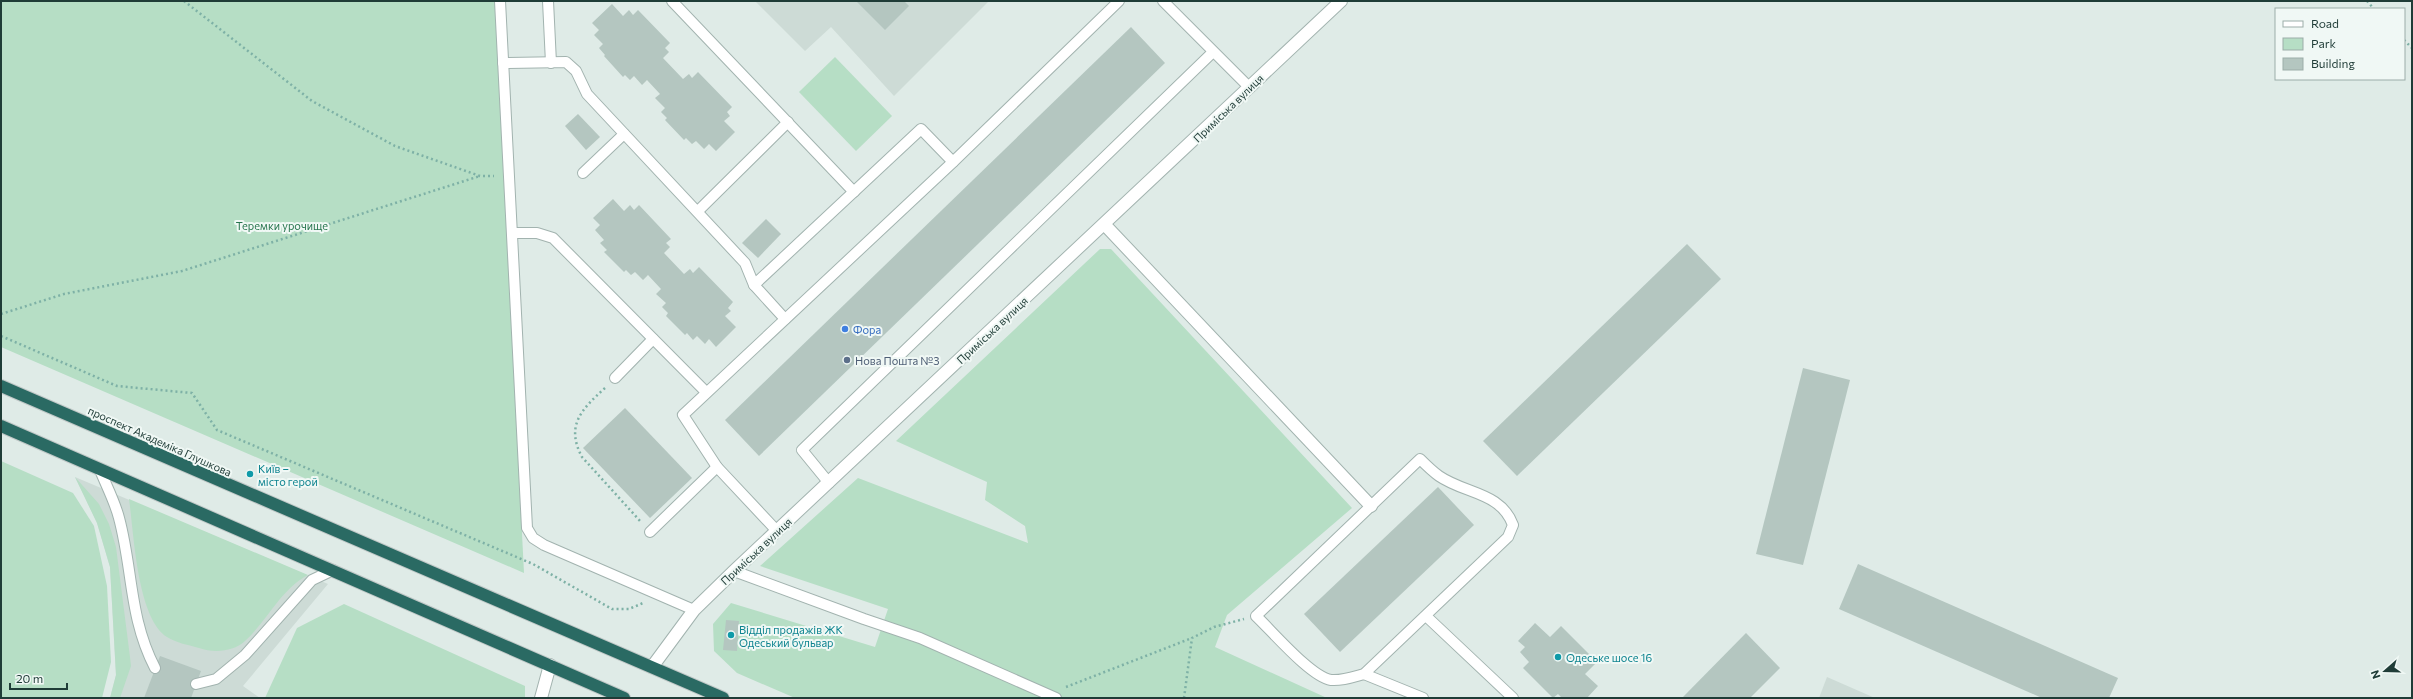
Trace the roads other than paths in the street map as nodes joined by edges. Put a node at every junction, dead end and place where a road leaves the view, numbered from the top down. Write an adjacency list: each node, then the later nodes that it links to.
1 (500, 1): 9 (lane)
2 (548, 1): 8 (lane)
3 (672, 1): 11 (lane)
4 (1119, 1): 13 (lane)
5 (1163, 1): 7 (lane)
6 (1341, 1): 10 (street, Приміська вулиця)
7 (1213, 52): 10 (lane); 28 (lane)
8 (551, 62): 9 (lane); 12 (lane)
9 (503, 63): 18 (lane)
10 (1249, 87): 17 (street, Приміська вулиця)
11 (788, 122): 15 (lane); 16 (lane)
12 (624, 134): 14 (lane); 16 (lane)
13 (953, 162): 15 (lane); 20 (lane)
14 (583, 173)
15 (854, 192): 19 (lane)
16 (698, 211): 19 (lane)
17 (1105, 225): 28 (street, Приміська вулиця); 29 (street)
18 (513, 233): 21 (lane); 34 (lane)
19 (754, 285): 20 (lane)
20 (785, 319): 24 (lane)
21 (653, 339): 22 (lane); 24 (lane)
22 (615, 378)
23 (1, 386): 37 (highway, проспект Академіка Глушкова)
24 (706, 392): 26 (lane)
25 (1, 426): 27 (highway)
26 (717, 467): 30 (lane); 31 (lane)
27 (100, 470): 32 (highway); 38 (lane)
28 (830, 483): 30 (street, Приміська вулиця)
29 (1371, 506): 35 (lane); 39 (lane)
30 (776, 531): 33 (street, Приміська вулиця)
31 (650, 532)
32 (333, 570): 36 (highway); 40 (lane)
33 (734, 571): 34 (street, Приміська вулиця); 41 (lane)
34 (694, 610): 37 (street, Приміська вулиця)
35 (1426, 616): 39 (lane); 46 (lane)
36 (550, 666): 42 (highway); 43 (street)
37 (652, 667): 44 (highway, проспект Академіка Глушкова)
38 (155, 668)
39 (1364, 674): 45 (lane)
40 (196, 684)
41 (1052, 696)
42 (621, 697)
43 (541, 698)
44 (723, 698)
45 (1423, 698)
46 (1513, 698)

